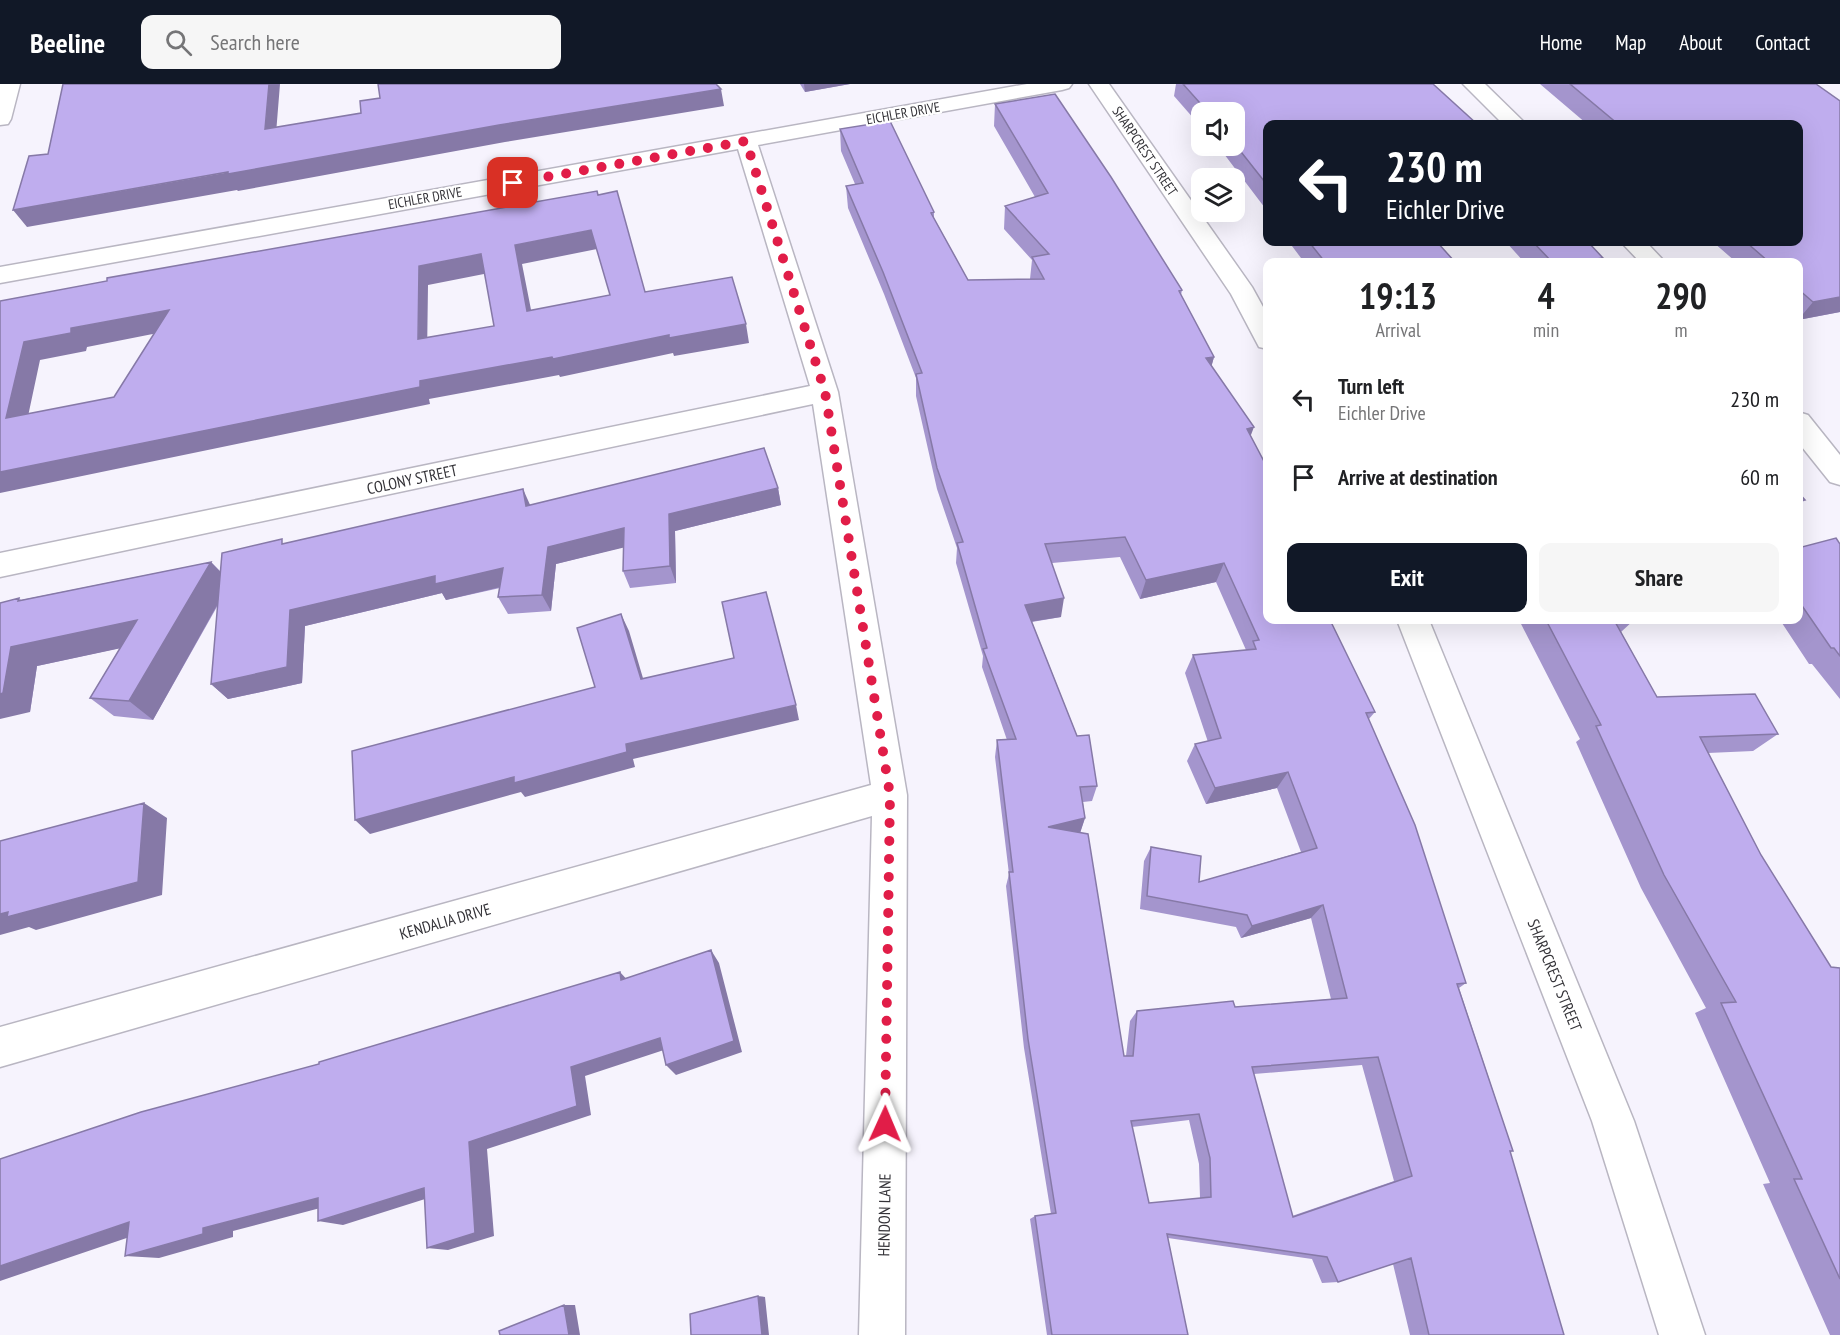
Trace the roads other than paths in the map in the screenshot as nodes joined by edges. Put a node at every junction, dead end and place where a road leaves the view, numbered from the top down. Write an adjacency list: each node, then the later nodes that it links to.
1 (10, 84): 5 (street)
2 (1062, 84): 7 (street, EICHLER DRIVE)
3 (1100, 84): 11 (street, SHARPCREST STREET)
4 (1473, 84): 6 (street)
5 (0, 119)
6 (1511, 120)
7 (746, 141): 10 (street, EICHLER DRIVE); 12 (street, HENDON LANE)
8 (1637, 246): 9 (street)
9 (1649, 258)
10 (0, 275)
11 (1263, 331)
12 (825, 392): 15 (street, COLONY STREET); 17 (street, HENDON LANE)
13 (1803, 428): 14 (street)
14 (1840, 474)
15 (0, 565)
16 (1415, 624): 20 (street, SHARPCREST STREET)
17 (890, 795): 18 (street, KENDALIA DRIVE); 19 (street, HENDON LANE)
18 (0, 1047)
19 (882, 1335)
20 (1682, 1335)

